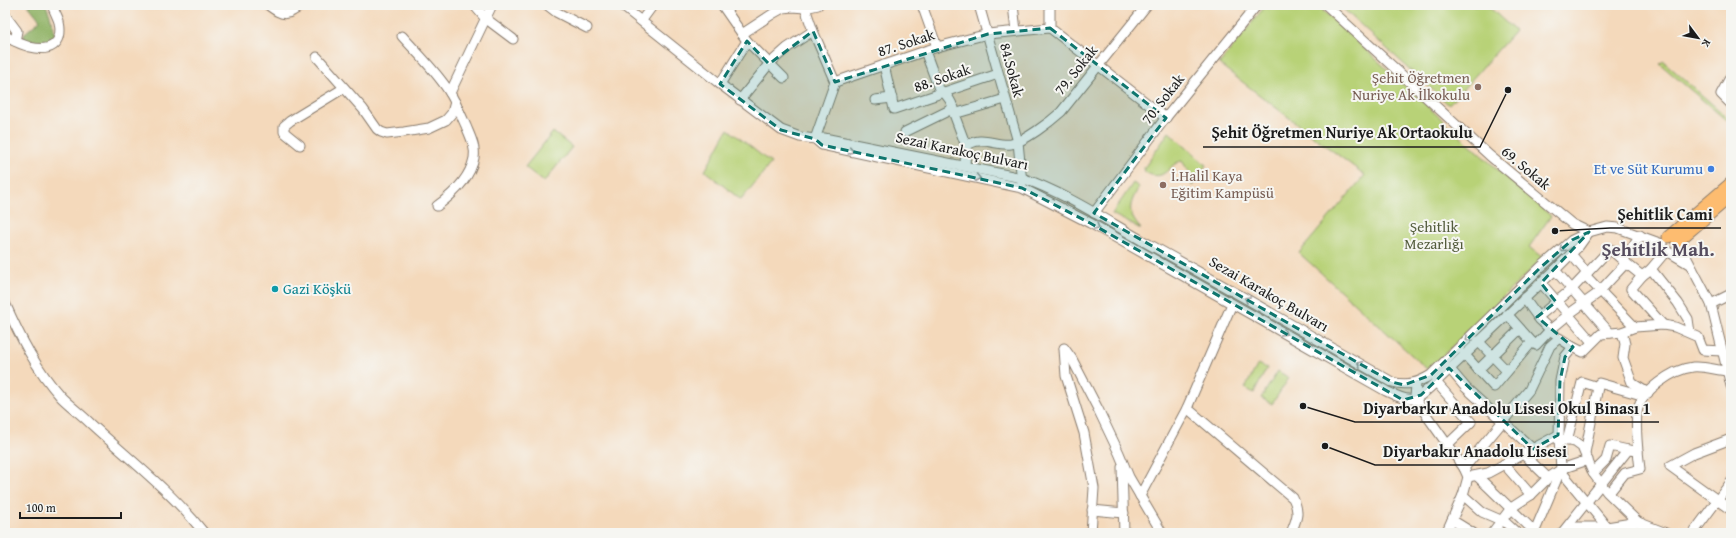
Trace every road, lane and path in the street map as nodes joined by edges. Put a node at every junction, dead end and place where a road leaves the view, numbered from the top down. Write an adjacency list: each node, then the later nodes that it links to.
1 (52, 5): 31 (street)
2 (268, 5): 3 (street)
3 (302, 5)
4 (474, 5): 20 (street)
5 (492, 5): 20 (street)
6 (547, 5): 22 (street)
7 (621, 5): 21 (street)
8 (653, 5): 21 (street)
9 (722, 5): 29 (street)
10 (818, 5): 18 (street)
11 (922, 5): 32 (street)
12 (978, 5): 27 (street, 84.Sokak)
13 (1013, 5): 25 (street)
14 (1050, 5): 23 (street)
15 (1256, 5): 53 (street, 70. Sokak)
16 (1326, 5): 66 (street, 69. Sokak)
17 (1145, 6): 37 (street, 79. Sokak)
18 (805, 7): 24 (street); 29 (street)
19 (5, 15): 31 (street)
20 (485, 18): 30 (street); 45 (street)
21 (642, 20): 42 (street)
22 (587, 28)
23 (1050, 28): 25 (street, 87. Sokak); 37 (street)
24 (813, 31): 35 (street); 41 (street)
25 (1016, 31): 27 (street, 87. Sokak)
26 (5, 34): 31 (street)
27 (988, 34): 32 (street, 87. Sokak); 38 (street, 84.Sokak)
28 (402, 36): 45 (street)
29 (745, 38): 35 (street); 42 (street)
30 (513, 39)
31 (15, 41)
32 (937, 47): 33 (street, 87. Sokak)
33 (926, 51): 36 (street, 87. Sokak); 44 (street)
34 (317, 57): 43 (street)
35 (769, 64): 40 (street); 48 (street)
36 (884, 65): 41 (street, 87. Sokak); 46 (street)
37 (1097, 66): 53 (street); 56 (street, 79. Sokak)
38 (998, 74): 44 (street, 88. Sokak); 47 (street, 84.Sokak)
39 (1731, 76): 51 (street)
40 (784, 78)
41 (835, 82): 55 (street)
42 (720, 84): 48 (street)
43 (344, 88): 50 (street); 57 (street)
44 (944, 92): 46 (street, 88. Sokak); 52 (street)
45 (450, 93): 50 (street)
46 (892, 98): 49 (street)
47 (1005, 99): 52 (street); 56 (street, 84.Sokak)
48 (740, 100): 55 (street)
49 (875, 100)
50 (455, 102): 64 (street)
51 (1731, 104)
52 (954, 111): 54 (street); 58 (street)
53 (1166, 118): 65 (street, 70. Sokak)
54 (906, 132)
55 (815, 139): 59 (street, Sezai Karakoç Bulvarı); 62 (street, one-way to 62)
56 (1018, 142): 58 (street); 60 (street, 84.Sokak)
57 (300, 145)
58 (966, 146): 59 (street)
59 (966, 166): 60 (street, Sezai Karakoç Bulvarı)
60 (1022, 178): 62 (street, 84.Sokak); 65 (street, Sezai Karakoç Bulvarı)
61 (1731, 183): 68 (main road)
62 (1022, 188): 84 (street, one-way to 84)
63 (1731, 196): 68 (main road)
64 (437, 206)
65 (1094, 213): 109 (street, Sezai Karakoç Bulvarı, one-way to 65)
66 (1589, 232): 67 (street); 69 (street); 109 (street, one-way to 109)
67 (1640, 235): 68 (street); 70 (street)
68 (1668, 245): 71 (street); 71 (street); 72 (street)
69 (1571, 254): 73 (street); 74 (street)
70 (1625, 262): 74 (street); 75 (street); 78 (street)
71 (1689, 264): 85 (street)
72 (1651, 269): 75 (street); 95 (street)
73 (1555, 270): 76 (street); 77 (street)
74 (1586, 274): 77 (street); 78 (street)
75 (1642, 276): 89 (street)
76 (1541, 283): 80 (street); 81 (street)
77 (1572, 288): 81 (street); 83 (street)
78 (1600, 291): 83 (street); 90 (street)
79 (1731, 294): 85 (street)
80 (1524, 298): 86 (street); 88 (street)
81 (1556, 302): 87 (street); 88 (street)
82 (5, 303): 149 (street)
83 (1584, 303): 87 (street); 94 (street)
84 (1232, 304): 113 (street, one-way to 113); 114 (street)
85 (1711, 304): 101 (street)
86 (1507, 314): 91 (street); 97 (street)
87 (1569, 314): 92 (street); 99 (street)
88 (1538, 316): 92 (street)
89 (1663, 325): 90 (street); 95 (street)
90 (1635, 327): 93 (street)
91 (1520, 329): 98 (street); 103 (street)
92 (1550, 330): 96 (street); 98 (street)
93 (1622, 332): 94 (street); 112 (street)
94 (1610, 333): 99 (street)
95 (1690, 334): 101 (street)
96 (1559, 338): 100 (street); 115 (street)
97 (1478, 341): 102 (street); 103 (street)
98 (1532, 342): 106 (street)
99 (1592, 342): 100 (street)
100 (1573, 347): 116 (street)
101 (1725, 352): 107 (street)
102 (1464, 354): 104 (street); 105 (street)
103 (1493, 356): 105 (street); 106 (street)
104 (1449, 368): 108 (street); 115 (street)
105 (1478, 370): 106 (street)
106 (1507, 371)
107 (1727, 371): 110 (street); 112 (street)
108 (1436, 382): 113 (street); 118 (street)
109 (1416, 383): 113 (street)
110 (1731, 386)
111 (1598, 387): 112 (street); 116 (street); 123 (street)
112 (1646, 395): 121 (street)
113 (1415, 399): 118 (street)
114 (1187, 408): 136 (street); 153 (street)
115 (1504, 420): 119 (street); 126 (street)
116 (1561, 438): 119 (street); 123 (street); 127 (street)
117 (1731, 439): 137 (street)
118 (1446, 446): 126 (street)
119 (1533, 449): 122 (street)
120 (1628, 450): 121 (street); 128 (street); 132 (street)
121 (1638, 451): 133 (street)
122 (1523, 454): 125 (street); 130 (street)
123 (1587, 457): 127 (street); 128 (street)
124 (1122, 460): 136 (street); 140 (street); 142 (street)
125 (1504, 464): 129 (street); 135 (street)
126 (1464, 468): 129 (street)
127 (1560, 469): 130 (street); 138 (street); 148 (street)
128 (1593, 473): 132 (street)
129 (1472, 477): 134 (street); 139 (street)
130 (1548, 478): 135 (street)
131 (1731, 482): 137 (street)
132 (1602, 484): 133 (street); 138 (street)
133 (1609, 493): 145 (street)
134 (1463, 495): 143 (street); 144 (street)
135 (1531, 495): 139 (street)
136 (1140, 496): 152 (street)
137 (1717, 499): 141 (street); 161 (street)
138 (1587, 502): 147 (street); 158 (street)
139 (1511, 508): 144 (street); 148 (street)
140 (1092, 510): 142 (street); 150 (street)
141 (1731, 510)
142 (1124, 513): 151 (street)
143 (1452, 520): 154 (street); 155 (street)
144 (1501, 520): 156 (street); 157 (street)
145 (1638, 522): 146 (street); 160 (street)
146 (1626, 525): 147 (street); 159 (street)
147 (1603, 530): 158 (street)
148 (1534, 532)
149 (204, 533)
150 (1091, 533)
151 (1124, 533)
152 (1162, 533)
153 (1291, 533)
154 (1446, 533)
155 (1473, 533)
156 (1492, 533)
157 (1517, 533)
158 (1562, 533)
159 (1620, 533)
160 (1666, 533)
161 (1693, 533)

